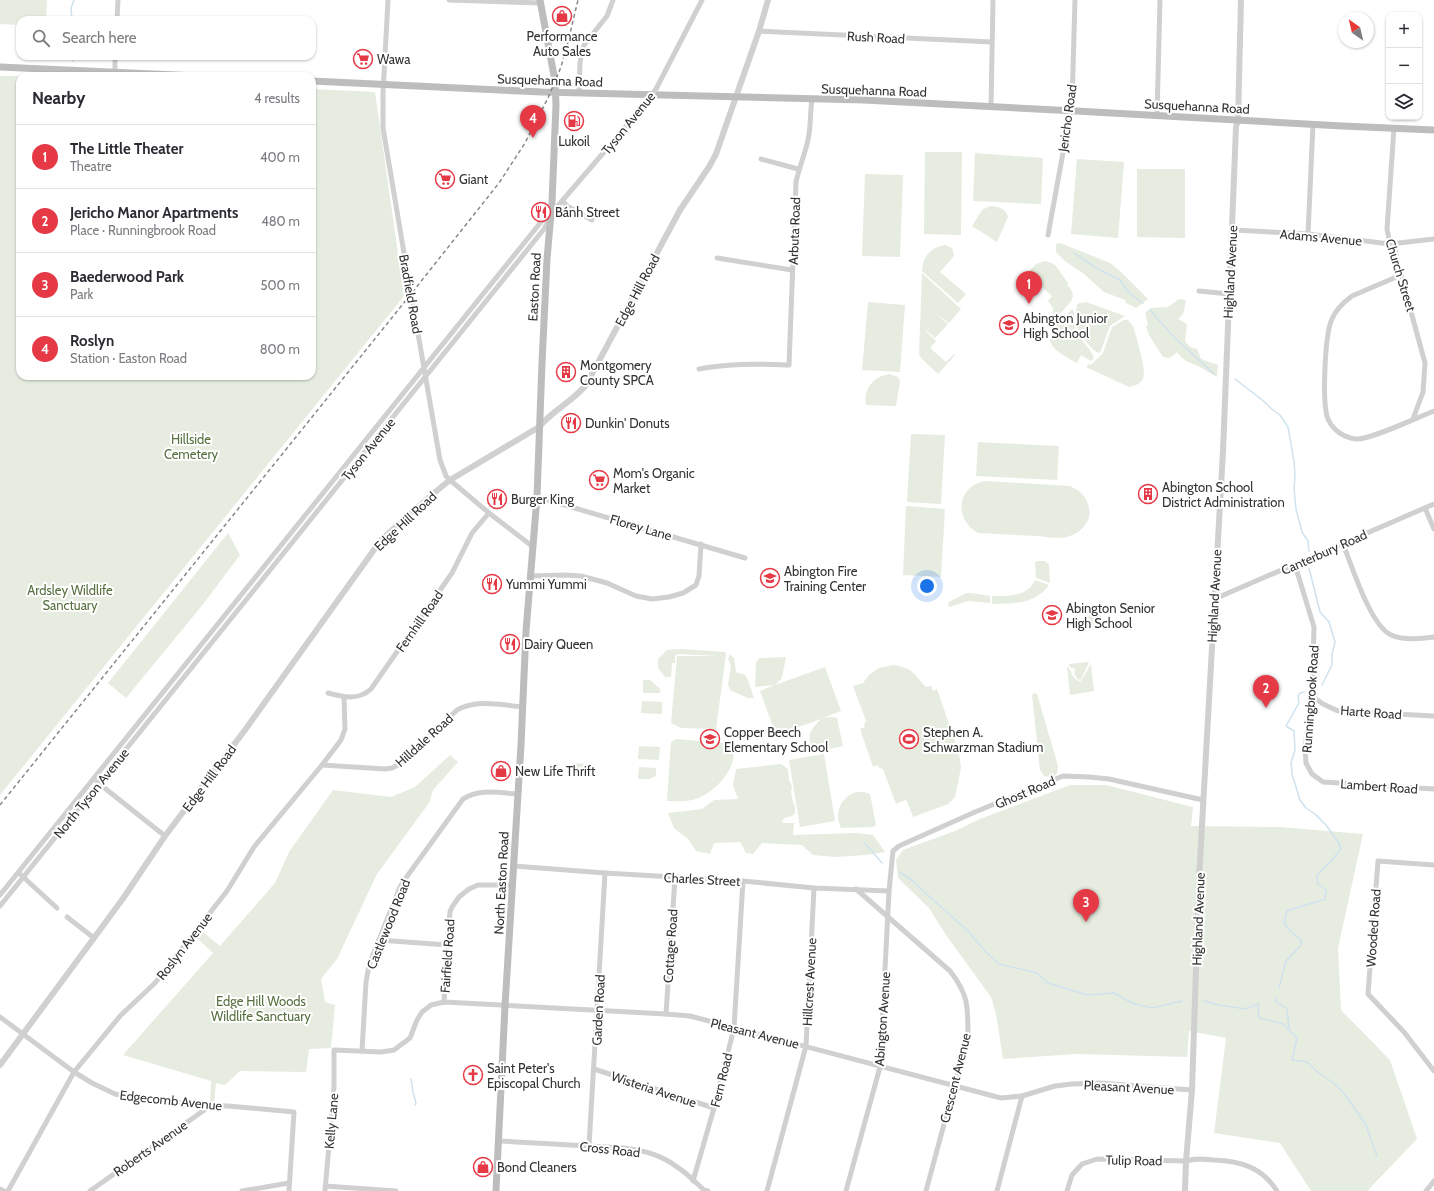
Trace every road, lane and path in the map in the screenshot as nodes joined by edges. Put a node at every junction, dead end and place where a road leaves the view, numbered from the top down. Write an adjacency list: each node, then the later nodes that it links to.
1 (118, 0): 12 (street)
2 (388, 0): 20 (street, Bradfield Road)
3 (449, 0): 11 (street)
4 (613, 0): 22 (street)
5 (702, 0): 34 (street, Tyson Avenue, bridge)
6 (768, 0): 13 (street, Edge Hill Road)
7 (993, 0): 14 (street)
8 (1075, 0): 26 (street, Jericho Road)
9 (1160, 0): 27 (street)
10 (1241, 0): 28 (street, Highland Avenue)
11 (540, 2): 21 (main road, Easton Road)
12 (117, 16)
13 (759, 32): 14 (street, Rush Road); 23 (street, Edge Hill Road)
14 (992, 42): 25 (street)
15 (115, 60): 18 (street)
16 (0, 67): 17 (main road)
17 (96, 72)
18 (115, 72)
19 (316, 80): 20 (main road, Susquehanna Road)
20 (384, 84): 21 (main road, Susquehanna Road); 47 (street, Bradfield Road)
21 (556, 92): 22 (main road, Susquehanna Road); 35 (main road, Easton Road)
22 (579, 93): 23 (main road, Susquehanna Road)
23 (736, 97): 24 (main road, Susquehanna Road); 52 (street, Edge Hill Road)
24 (812, 99): 25 (main road, Susquehanna Road); 33 (street, Arbuta Road)
25 (991, 107): 26 (main road, Susquehanna Road)
26 (1071, 110): 27 (main road, Susquehanna Road); 39 (street, Jericho Road)
27 (1157, 115): 28 (main road, Susquehanna Road)
28 (1238, 120): 29 (main road, Susquehanna Road); 37 (street, Highland Avenue)
29 (1313, 124): 30 (main road, Susquehanna Road); 38 (street)
30 (1394, 128): 31 (main road, Susquehanna Road); 41 (street, Church Street)
31 (1434, 130)
32 (761, 159): 33 (street)
33 (798, 169): 43 (street, Arbuta Road)
34 (563, 201): 35 (street, Tyson Avenue); 36 (street)
35 (551, 215): 47 (street, Tyson Avenue); 49 (street, Tyson Avenue); 52 (main road, Easton Road)
36 (592, 220)
37 (1232, 230): 38 (street, Adams Avenue); 46 (street, Highland Avenue)
38 (1308, 234): 41 (street, Adams Avenue)
39 (1048, 235)
40 (1434, 239): 41 (street, Adams Avenue)
41 (1390, 244): 44 (street, Church Street)
42 (717, 258): 43 (street)
43 (792, 270): 48 (street, Arbuta Road)
44 (1401, 275): 51 (street, Church Street); 51 (street)
45 (1199, 291): 46 (street)
46 (1229, 294): 67 (street, Highland Avenue)
47 (424, 368): 49 (street, Bradfield Road); 54 (street, Tyson Avenue)
48 (699, 369)
49 (425, 376): 53 (street, Bradfield Road); 55 (street, Tyson Avenue)
50 (1434, 412): 51 (street)
51 (1413, 419)
52 (539, 427): 53 (street, Edge Hill Road); 56 (main road, Easton Road)
53 (450, 480): 59 (street, Bradfield Road); 83 (street, Edge Hill Road)
54 (324, 492): 55 (street); 69 (street, Tyson Avenue)
55 (330, 496): 70 (street, Tyson Avenue)
56 (537, 496): 61 (street, Florey Lane); 63 (main road, Easton Road)
57 (1434, 504): 58 (street, Canterbury Road)
58 (1425, 508): 60 (street); 62 (street, Canterbury Road)
59 (488, 513): 63 (street, Bradfield Road); 73 (street, Fernhill Road)
60 (1434, 528)
61 (701, 544): 64 (street, Florey Lane); 66 (street)
62 (1343, 544): 65 (street, Canterbury Road); 68 (street)
63 (532, 546): 66 (main road, Easton Road)
64 (745, 558)
65 (1295, 564): 67 (street, Canterbury Road); 72 (street, Runningbrook Road)
66 (530, 576): 74 (main road, North Easton Road)
67 (1214, 597): 82 (street, Highland Avenue)
68 (1434, 638)
69 (176, 676): 77 (street, North Tyson Avenue)
70 (182, 681): 79 (street, North Tyson Avenue)
71 (328, 693): 73 (street, Fernhill Road)
72 (1312, 696): 75 (street, Harte Road); 78 (street, Runningbrook Road)
73 (344, 698): 76 (street, Roslyn Avenue)
74 (523, 707): 76 (street, Hilldale Road); 81 (main road, North Easton Road)
75 (1434, 716)
76 (322, 765): 117 (street, Roslyn Avenue)
77 (93, 779): 79 (street); 86 (street, North Tyson Avenue)
78 (1323, 782): 80 (street, Lambert Road)
79 (99, 784): 83 (street); 88 (street, North Tyson Avenue)
80 (1434, 789)
81 (518, 794): 85 (main road, North Easton Road); 101 (street, Castlewood Road)
82 (1203, 800): 94 (street, Ghost Road); 119 (street, Highland Avenue)
83 (165, 836): 100 (street, Edge Hill Road)
84 (1434, 865): 116 (street, Wooded Road)
85 (514, 866): 87 (street, Charles Street); 91 (main road, North Easton Road)
86 (18, 873): 88 (street); 95 (street, North Tyson Avenue)
87 (605, 873): 89 (street, Charles Street); 105 (street, Garden Road)
88 (23, 878): 96 (street, North Tyson Avenue); 97 (street)
89 (675, 878): 90 (street, Charles Street); 106 (street, Cottage Road)
90 (743, 881): 92 (street, Charles Street); 108 (street, Fern Road)
91 (513, 885): 102 (street, Fairfield Road); 104 (main road, North Easton Road)
92 (814, 888): 93 (street, Charles Street); 110 (street, Hillcrest Avenue)
93 (856, 890): 94 (street, Charles Street); 99 (street, Crescent Avenue)
94 (889, 891): 99 (street, Abington Avenue)
95 (0, 895)
96 (0, 906)
97 (57, 908)
98 (67, 917): 100 (street)
99 (888, 917): 114 (street, Abington Avenue); 118 (street, Crescent Avenue)
100 (94, 938): 109 (street, Edge Hill Road)
101 (379, 940): 102 (street); 112 (street, Castlewood Road)
102 (447, 945): 103 (street, Fairfield Road)
103 (444, 1002): 104 (street, Pleasant Avenue); 112 (street, Pleasant Avenue)
104 (506, 1006): 105 (street, Pleasant Avenue); 123 (main road, North Easton Road)
105 (598, 1010): 106 (street, Pleasant Avenue); 115 (street, Garden Road)
106 (666, 1014): 108 (street, Pleasant Avenue)
107 (0, 1017): 109 (street, Edgecomb Avenue)
108 (734, 1028): 110 (street, Pleasant Avenue); 122 (street, Fern Road)
109 (23, 1034): 113 (street, Edge Hill Road); 117 (street, Edgecomb Avenue)
110 (806, 1046): 114 (street, Pleasant Avenue); 139 (street, Hillcrest Avenue)
111 (334, 1050): 112 (street, Pleasant Avenue); 130 (street, Kelly Lane)
112 (362, 1051)
113 (0, 1065)
114 (880, 1067): 118 (street, Pleasant Avenue); 140 (street, Abington Avenue)
115 (594, 1069): 122 (street, Wisteria Avenue); 124 (street, Garden Road)
116 (1434, 1071)
117 (74, 1072): 121 (street, Edgecomb Avenue); 132 (street, Roslyn Avenue)
118 (954, 1086): 120 (street, Pleasant Avenue); 141 (street, Crescent Avenue)
119 (1192, 1090): 120 (street, Pleasant Avenue); 125 (street, Highland Avenue)
120 (1022, 1096): 142 (street)
121 (210, 1106): 128 (street, Edgecomb Avenue); 133 (street, Roberts Avenue)
122 (714, 1108): 126 (street, Fern Road)
123 (500, 1141): 124 (street, Cross Road); 137 (main road, North Easton Road)
124 (589, 1146): 126 (street, Cross Road)
125 (1186, 1161): 143 (street, Tulip Road); 144 (street, Highland Avenue); 145 (street, Tulip Road)
126 (693, 1181): 138 (street, Cross Road)
127 (1434, 1181): 146 (street)
128 (289, 1183): 134 (street); 135 (street)
129 (0, 1189): 131 (street)
130 (325, 1189): 136 (street)
131 (4, 1191)
132 (8, 1191)
133 (90, 1191)
134 (242, 1191)
135 (289, 1191)
136 (396, 1191)
137 (496, 1191)
138 (708, 1191)
139 (767, 1191)
140 (846, 1191)
141 (926, 1191)
142 (998, 1191)
143 (1067, 1191)
144 (1185, 1191)
145 (1277, 1191)
146 (1426, 1191)

